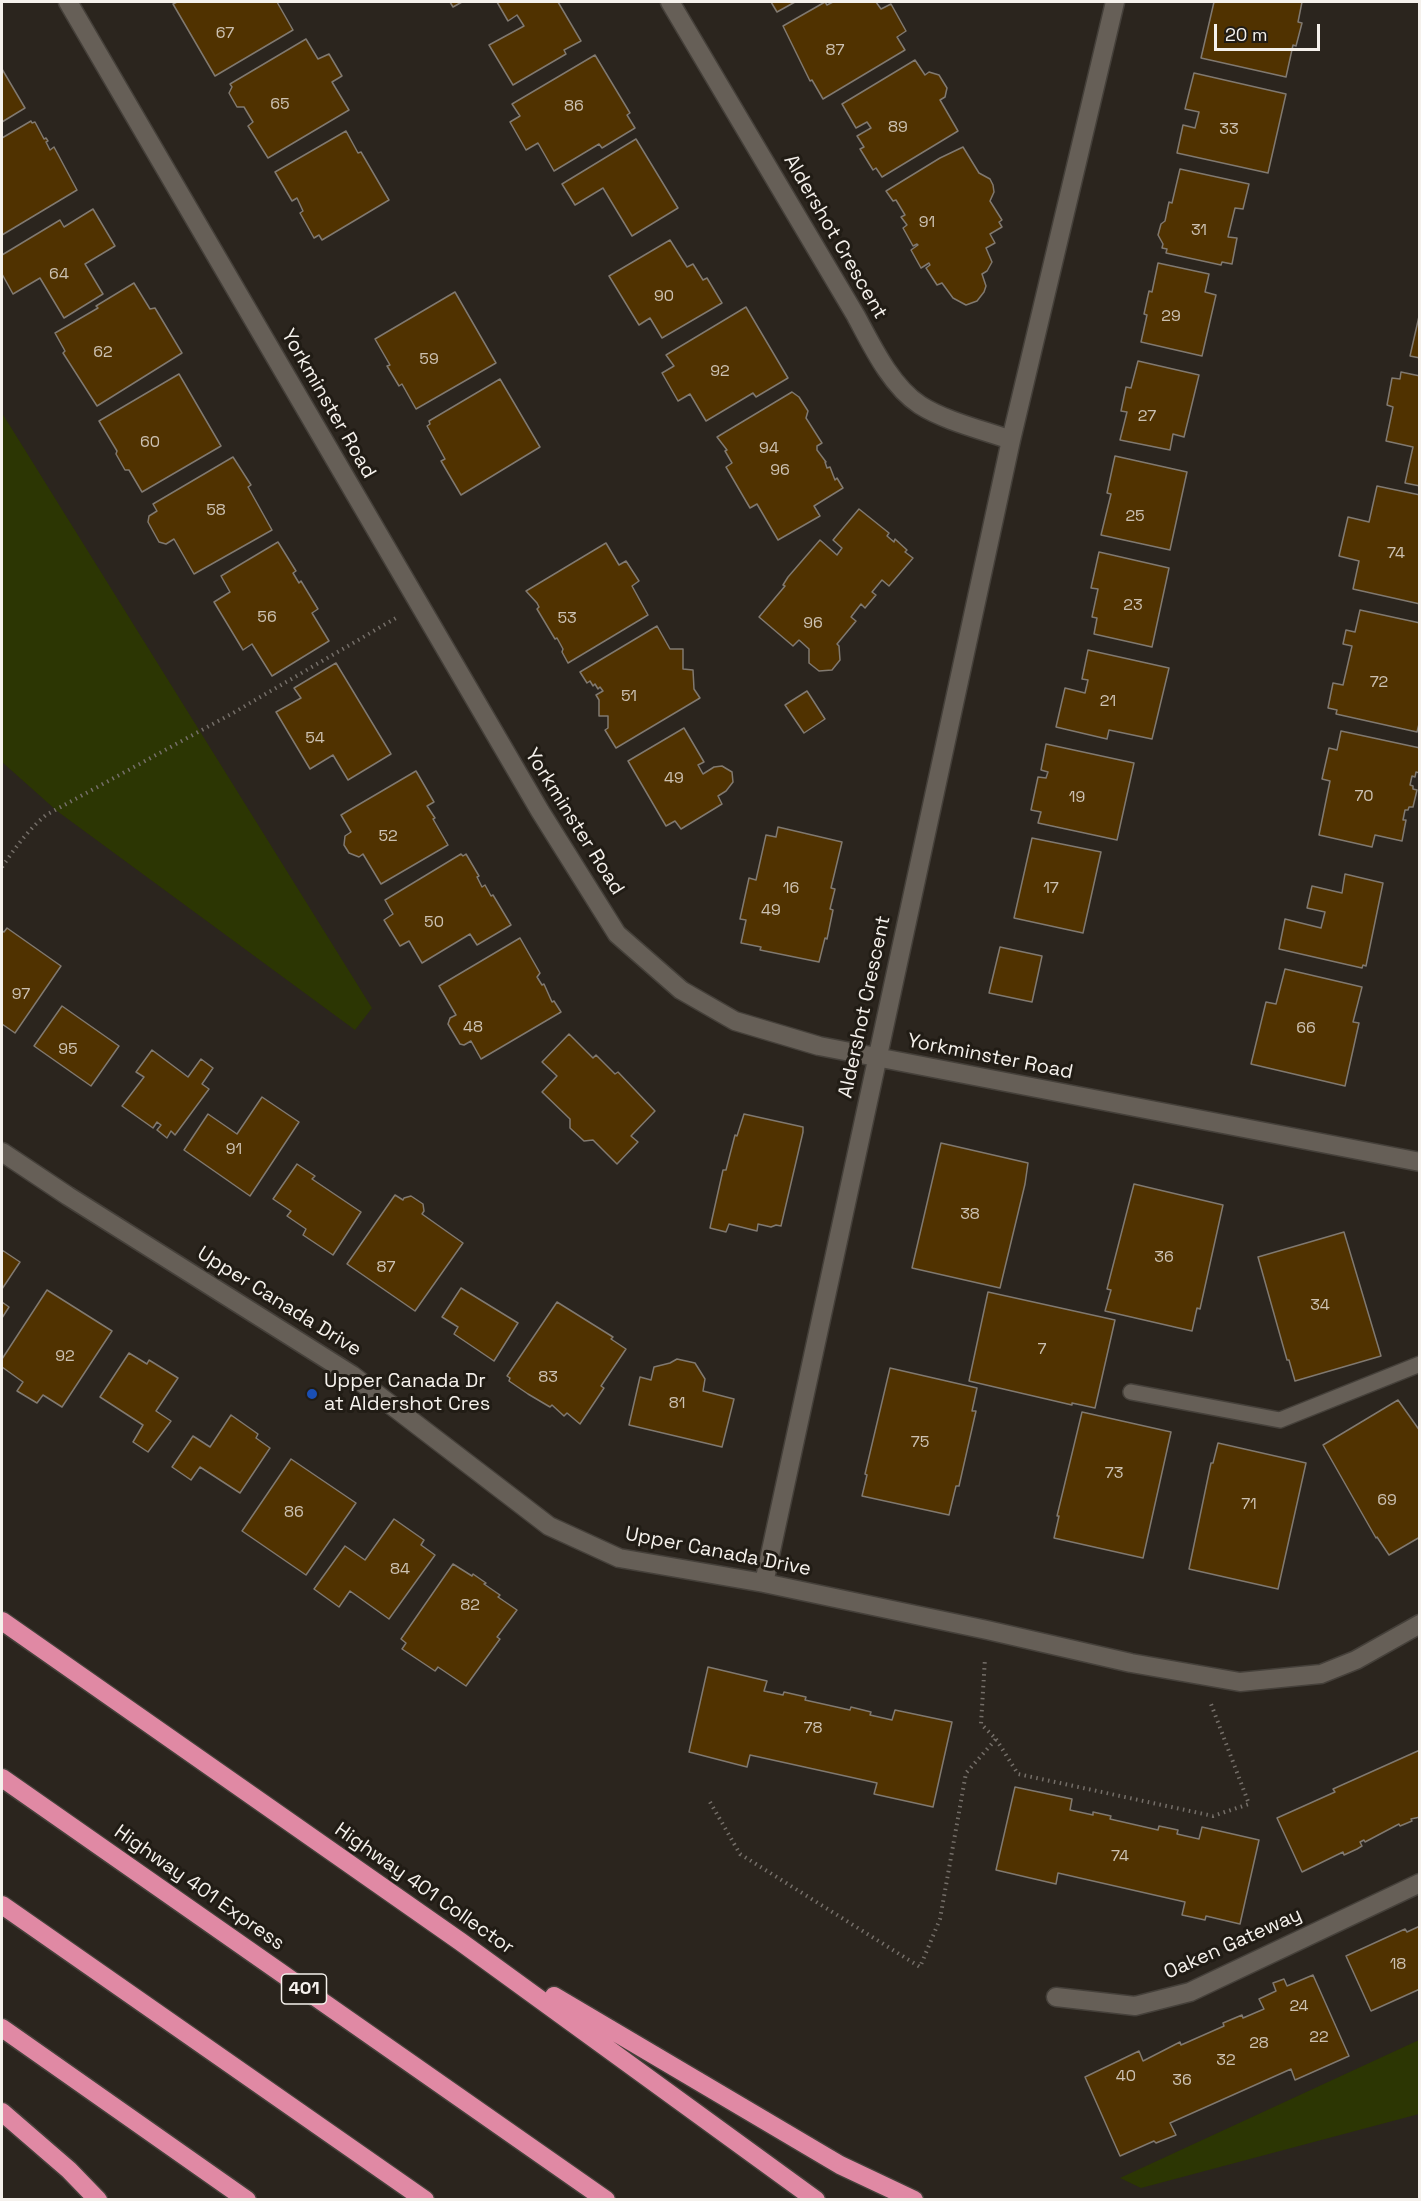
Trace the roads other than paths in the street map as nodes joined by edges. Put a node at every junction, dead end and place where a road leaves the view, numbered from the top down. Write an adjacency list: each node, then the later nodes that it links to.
1 (68, 2): 5 (street, Yorkminster Road)
2 (670, 2): 4 (street, Aldershot Crescent)
3 (1115, 2): 4 (street, Aldershot Crescent)
4 (1011, 440): 5 (street, Aldershot Crescent)
5 (877, 1057): 7 (street, Yorkminster Road); 10 (street, Aldershot Crescent)
6 (2, 1152): 10 (street, Upper Canada Drive)
7 (1419, 1162)
8 (1419, 1364): 9 (lane)
9 (1131, 1392)
10 (765, 1583): 12 (street, Upper Canada Drive)
11 (2, 1622): 16 (highway, Highway 401 Collector)
12 (1419, 1624)
13 (2, 1778): 23 (highway, Highway 401 Express / 401)
14 (1419, 1883): 17 (street, Oaken Gateway)
15 (2, 1905): 22 (highway)
16 (461, 1942): 24 (highway, Highway 401 Collector); 25 (highway)
17 (1056, 1997)
18 (2, 2028): 21 (highway)
19 (2, 2112): 20 (highway)
20 (98, 2199)
21 (247, 2199)
22 (426, 2199)
23 (606, 2199)
24 (816, 2199)
25 (914, 2199)

